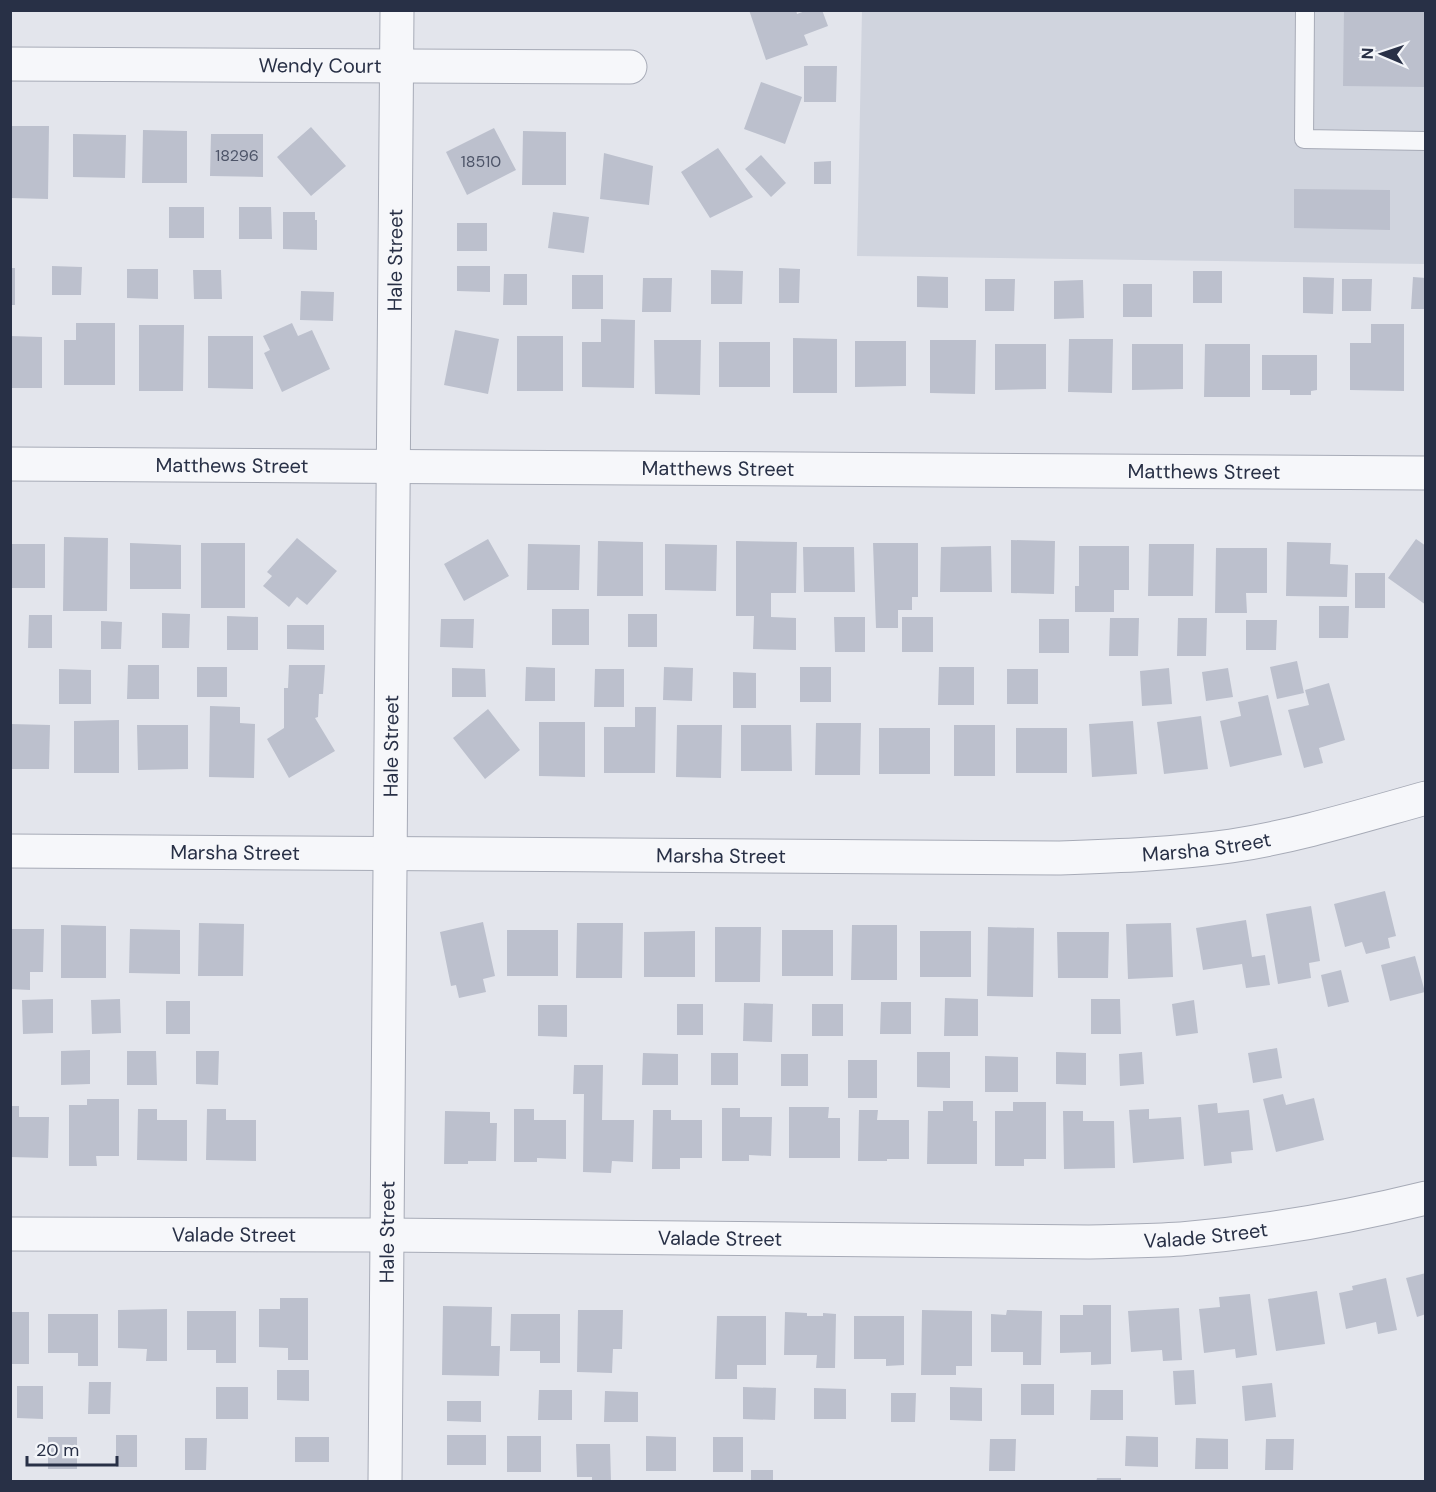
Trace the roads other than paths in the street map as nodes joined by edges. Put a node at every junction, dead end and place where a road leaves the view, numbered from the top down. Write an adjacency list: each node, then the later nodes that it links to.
1 (397, 10): 4 (street, Hale Street)
2 (1305, 10): 6 (lane)
3 (10, 64): 4 (street, Wendy Court)
4 (396, 66): 5 (street, Wendy Court); 8 (street, Hale Street)
5 (630, 67)
6 (1425, 141)
7 (10, 464): 8 (street, Matthews Street)
8 (392, 466): 9 (street, Matthews Street); 12 (street, Hale Street)
9 (1425, 472)
10 (1425, 798): 12 (street, Marsha Street)
11 (10, 851): 12 (street, Marsha Street)
12 (390, 854): 15 (street, Hale Street)
13 (1425, 1198): 15 (street, Valade Street)
14 (10, 1234): 15 (street, Valade Street)
15 (386, 1235): 16 (street, Hale Street)
16 (385, 1482)

